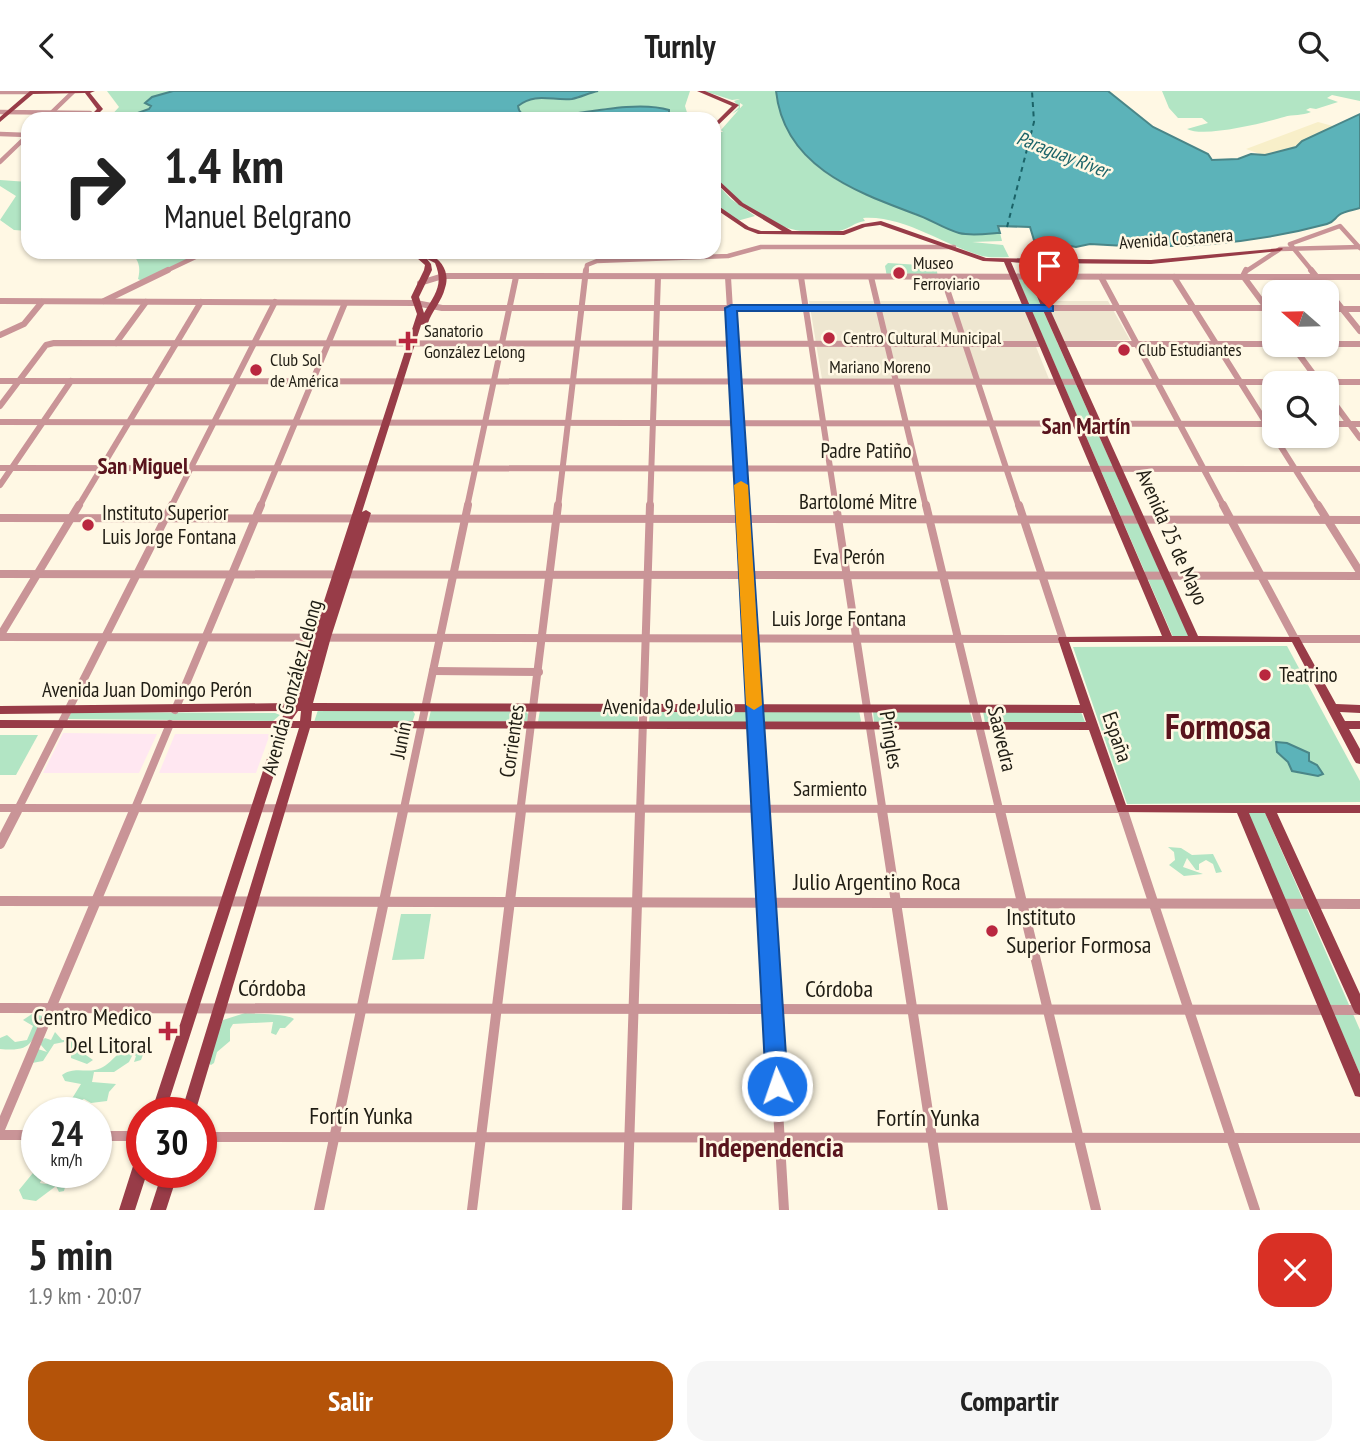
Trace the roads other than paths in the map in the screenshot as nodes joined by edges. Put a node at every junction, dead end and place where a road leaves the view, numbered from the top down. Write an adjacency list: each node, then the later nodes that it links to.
1 (90, 91): 5 (main road); 10 (main road); 11 (main road)
2 (698, 91): 12 (main road)
3 (0, 92): 4 (street)
4 (32, 92): 5 (main road); 7 (main road)
5 (73, 92): 9 (street)
6 (0, 112): 7 (street)
7 (9, 112): 8 (street); 13 (main road)
8 (21, 112)
9 (52, 112)
10 (96, 112)
11 (104, 112)
12 (721, 118)
13 (0, 120)
14 (0, 134): 15 (street)
15 (21, 135)
16 (21, 141): 17 (street)
17 (3, 157): 18 (street)
18 (0, 162)
19 (721, 185): 21 (main road, Avenida Costanera)
20 (721, 210): 22 (main road, Avenida Costanera)
21 (763, 219): 22 (main road); 25 (main road, Avenida Costanera)
22 (742, 225): 25 (main road, Avenida Costanera)
23 (1291, 245): 24 (street); 24 (street); 26 (street); 33 (main road, Avenida Costanera); 46 (street)
24 (1360, 247)
25 (952, 248): 27 (street); 32 (main road, Avenida Costanera)
26 (1280, 249): 33 (main road, Avenida Costanera); 45 (street)
27 (721, 256)
28 (191, 259): 53 (street)
29 (423, 259): 49 (main road)
30 (431, 259): 48 (main road)
31 (647, 259): 35 (street)
32 (1006, 260): 33 (main road, Avenida Costanera); 41 (main road, Avenida 25 de Mayo)
33 (1023, 260): 42 (main road, Avenida 25 de Mayo)
34 (516, 277): 35 (street); 48 (street); 60 (street, Junín)
35 (586, 277): 36 (street); 61 (street, Corrientes)
36 (658, 277): 37 (street); 62 (street)
37 (728, 277): 38 (street); 63 (street)
38 (801, 277): 39 (street); 64 (street, Pringles)
39 (871, 277): 40 (street); 65 (street, Saavedra)
40 (943, 277): 41 (street); 66 (street, España)
41 (1014, 277): 42 (street); 67 (main road, Avenida 25 de Mayo)
42 (1031, 277): 43 (street); 68 (main road, Avenida 25 de Mayo)
43 (1101, 277): 44 (street); 69 (street)
44 (1174, 277): 45 (street); 70 (street)
45 (1243, 277): 46 (street); 50 (street)
46 (1316, 277): 47 (street); 72 (street)
47 (1360, 277)
48 (442, 279): 49 (street); 59 (main road, Avenida González Lelong)
49 (423, 281): 58 (main road)
50 (1262, 298)
51 (0, 301): 52 (street)
52 (42, 302): 53 (street); 76 (street)
53 (102, 302): 54 (street)
54 (146, 302): 55 (street); 77 (street)
55 (201, 302): 56 (street); 78 (street)
56 (275, 302): 57 (street); 79 (street)
57 (345, 303): 58 (street); 80 (street)
58 (416, 303): 59 (street); 74 (main road)
59 (433, 307): 60 (street); 74 (main road, Avenida González Lelong)
60 (510, 308): 61 (street); 83 (street, Junín)
61 (583, 308): 62 (street); 84 (street, Corrientes)
62 (657, 308): 63 (street); 85 (street)
63 (731, 308): 64 (street); 82 (street)
64 (806, 308): 65 (street); 86 (street, Pringles)
65 (879, 308): 66 (street); 87 (street, Saavedra)
66 (953, 308): 67 (street); 88 (street, España)
67 (1027, 308): 68 (street); 89 (main road, Avenida 25 de Mayo)
68 (1045, 308): 69 (street); 90 (main road, Avenida 25 de Mayo)
69 (1118, 308): 70 (street); 91 (street)
70 (1194, 308): 71 (street); 92 (street)
71 (1262, 308)
72 (1342, 309): 73 (street); 75 (street)
73 (1360, 309)
74 (423, 316): 81 (main road, Avenida González Lelong)
75 (1360, 331)
76 (0, 335)
77 (116, 343): 78 (street); 97 (street)
78 (176, 343): 79 (street); 99 (street)
79 (253, 343): 80 (street); 100 (street)
80 (328, 343): 81 (street); 101 (street)
81 (415, 343): 83 (street); 102 (main road, Avenida González Lelong)
82 (732, 343): 85 (street); 86 (street); 106 (street)
83 (503, 344): 84 (street); 103 (street, Junín)
84 (578, 344): 85 (street); 104 (street, Corrientes)
85 (656, 344): 105 (street)
86 (811, 344): 87 (street); 107 (street, Pringles)
87 (887, 344): 88 (street); 108 (street, Saavedra)
88 (965, 344): 89 (street); 109 (street, España)
89 (1042, 344): 110 (main road, Avenida 25 de Mayo)
90 (1062, 344): 91 (street); 111 (main road, Avenida 25 de Mayo)
91 (1138, 344): 92 (street); 112 (street)
92 (1216, 344): 93 (street); 113 (street)
93 (1262, 344)
94 (1339, 344): 95 (street)
95 (1360, 344)
96 (0, 381): 97 (street, Mariano Moreno)
97 (19, 381): 98 (street, Mariano Moreno); 117 (street)
98 (71, 381): 99 (street, Mariano Moreno); 121 (street)
99 (153, 381): 100 (street, Mariano Moreno); 122 (street)
100 (234, 381): 101 (street, Mariano Moreno); 123 (street)
101 (312, 381): 102 (street, Mariano Moreno); 124 (street)
102 (403, 381): 103 (street, Mariano Moreno); 125 (main road, Avenida González Lelong)
103 (495, 381): 104 (street, Mariano Moreno); 131 (street, Junín)
104 (574, 381): 105 (street, Mariano Moreno); 126 (street, Corrientes)
105 (655, 381): 106 (street, Mariano Moreno); 127 (street)
106 (736, 381): 107 (street, Mariano Moreno); 128 (street)
107 (817, 381): 108 (street, Mariano Moreno); 129 (street, Pringles)
108 (896, 381): 109 (street, Mariano Moreno); 130 (street, Saavedra)
109 (978, 381): 110 (street, Mariano Moreno); 132 (street, España)
110 (1058, 381): 111 (street, Mariano Moreno); 133 (main road, Avenida 25 de Mayo)
111 (1079, 381): 112 (street, Mariano Moreno); 134 (main road, Avenida 25 de Mayo)
112 (1158, 381): 113 (street, Mariano Moreno); 135 (street)
113 (1240, 381): 114 (street, Mariano Moreno); 119 (street)
114 (1262, 381)
115 (1360, 381): 116 (street, Mariano Moreno)
116 (1339, 382)
117 (0, 406)
118 (1339, 409): 138 (street)
119 (1262, 413)
120 (0, 422): 121 (street)
121 (44, 422): 122 (street); 143 (street)
122 (128, 422): 123 (street); 144 (street)
123 (213, 423): 124 (street); 145 (street)
124 (294, 423): 125 (street); 146 (street)
125 (390, 423): 131 (street); 147 (main road, Avenida González Lelong)
126 (569, 423): 127 (street); 131 (street); 149 (street, Corrientes)
127 (653, 423): 128 (street); 150 (street)
128 (737, 423): 129 (street); 151 (street)
129 (823, 423): 130 (street); 152 (street, Pringles)
130 (906, 423): 132 (street); 153 (street, Saavedra)
131 (485, 424): 148 (street, Junín)
132 (992, 424): 133 (street); 154 (street, España)
133 (1076, 424): 134 (street); 155 (main road, Avenida 25 de Mayo)
134 (1098, 424): 135 (street); 156 (main road, Avenida 25 de Mayo)
135 (1181, 424): 136 (street); 157 (street)
136 (1262, 424)
137 (1339, 424): 138 (street)
138 (1350, 424): 139 (street); 140 (street)
139 (1360, 424)
140 (1360, 438)
141 (1283, 448): 158 (street)
142 (0, 468): 143 (street, Padre Patiño)
143 (12, 468): 144 (street, Padre Patiño); 160 (street)
144 (101, 468): 145 (street, Padre Patiño); 162 (street)
145 (190, 468): 146 (street, Padre Patiño); 163 (street)
146 (275, 468): 147 (street, Padre Patiño); 164 (street)
147 (376, 468): 148 (street, Padre Patiño); 165 (main road, Avenida González Lelong)
148 (476, 468): 149 (street, Padre Patiño); 166 (street, Junín)
149 (564, 468): 150 (street, Padre Patiño); 167 (street, Corrientes)
150 (652, 468): 151 (street, Padre Patiño); 168 (street)
151 (740, 468): 152 (street, Padre Patiño); 169 (street)
152 (831, 468): 153 (street, Padre Patiño); 170 (street, Pringles)
153 (918, 468): 154 (street, Padre Patiño); 171 (street, Saavedra)
154 (1007, 468): 155 (street, Padre Patiño); 172 (street, España)
155 (1096, 469): 156 (street, Padre Patiño); 173 (main road, Avenida 25 de Mayo)
156 (1118, 469): 157 (street, Padre Patiño); 174 (main road, Avenida 25 de Mayo)
157 (1205, 469): 158 (street, Padre Patiño); 175 (street)
158 (1295, 469): 159 (street, Padre Patiño); 176 (street)
159 (1360, 469)
160 (0, 485)
161 (0, 518): 162 (street, Bartolomé Mitre)
162 (71, 519): 163 (street, Bartolomé Mitre); 179 (street)
163 (165, 519): 164 (street, Bartolomé Mitre); 180 (street)
164 (254, 519): 165 (street, Bartolomé Mitre); 181 (street)
165 (360, 519): 166 (street, Bartolomé Mitre); 184 (main road, Avenida González Lelong)
166 (465, 519): 167 (street, Bartolomé Mitre); 185 (street, Junín)
167 (556, 519): 168 (street, Bartolomé Mitre); 182 (street, Corrientes)
168 (650, 520): 169 (street, Bartolomé Mitre); 186 (street)
169 (743, 520): 170 (street, Bartolomé Mitre); 187 (street)
170 (838, 520): 171 (street, Bartolomé Mitre); 188 (street, Pringles)
171 (930, 520): 172 (street, Bartolomé Mitre); 189 (street, Saavedra)
172 (1024, 520): 173 (street, Bartolomé Mitre); 190 (street, España)
173 (1118, 520): 174 (street, Bartolomé Mitre); 191 (main road, Avenida 25 de Mayo)
174 (1141, 520): 175 (street, Bartolomé Mitre); 192 (main road, Avenida 25 de Mayo)
175 (1232, 520): 176 (street, Bartolomé Mitre); 193 (street)
176 (1327, 520): 177 (street, Bartolomé Mitre); 183 (street)
177 (1360, 520)
178 (0, 574): 179 (street, Eva Perón)
179 (37, 574): 180 (street, Eva Perón); 194 (street)
180 (137, 574): 181 (street, Eva Perón); 195 (street)
181 (230, 574): 184 (street, Eva Perón); 196 (street)
182 (550, 574): 185 (street, Eva Perón); 186 (street, Eva Perón); 198 (street, Corrientes)
183 (1360, 574): 193 (street, Eva Perón)
184 (342, 575): 185 (street, Eva Perón); 197 (main road, Avenida González Lelong)
185 (453, 575): 202 (street, Junín)
186 (648, 575): 187 (street, Eva Perón); 199 (street)
187 (746, 575): 188 (street, Eva Perón); 200 (street)
188 (846, 575): 189 (street, Eva Perón); 203 (street, Pringles)
189 (943, 575): 190 (street, Eva Perón); 201 (street, Saavedra)
190 (1043, 575): 191 (street, Eva Perón); 204 (street, España)
191 (1141, 575): 192 (street, Eva Perón); 207 (main road, Avenida 25 de Mayo)
192 (1166, 575): 193 (street, Eva Perón); 208 (main road, Avenida 25 de Mayo)
193 (1261, 575): 205 (street)
194 (0, 636): 195 (street, Luis Jorge Fontana)
195 (105, 637): 196 (street, Luis Jorge Fontana); 223 (street)
196 (204, 637): 197 (street, Luis Jorge Fontana); 224 (street)
197 (322, 638): 202 (street, Luis Jorge Fontana); 211 (main road, Avenida González Lelong); 217 (main road, Avenida González Lelong)
198 (543, 638): 199 (street, Luis Jorge Fontana); 202 (street, Luis Jorge Fontana); 210 (street, Corrientes)
199 (646, 638): 200 (street, Luis Jorge Fontana); 214 (street)
200 (750, 638): 203 (street, Luis Jorge Fontana); 218 (street)
201 (957, 638): 203 (street, Luis Jorge Fontana); 204 (street, Luis Jorge Fontana); 215 (street, Saavedra)
202 (440, 639): 209 (street, Junín)
203 (855, 639): 219 (street, Pringles)
204 (1063, 639): 207 (main road, Luis Jorge Fontana); 220 (main road, España)
205 (1295, 639): 206 (street, Luis Jorge Fontana); 208 (main road, Luis Jorge Fontana); 216 (main road)
206 (1360, 639)
207 (1169, 640): 208 (main road, Luis Jorge Fontana)
208 (1195, 640)
209 (433, 671): 210 (street); 212 (street, Junín)
210 (539, 672): 213 (street, Corrientes)
211 (309, 706): 212 (main road, Avenida 9 de Julio); 217 (main road, Avenida 9 de Julio); 229 (main road, Avenida González Lelong)
212 (425, 708): 213 (main road, Avenida 9 de Julio); 238 (street, Junín)
213 (535, 708): 214 (main road, Avenida 9 de Julio); 230 (street, Corrientes)
214 (644, 708): 218 (main road, Avenida 9 de Julio); 231 (street)
215 (975, 708): 219 (main road, Avenida 9 de Julio); 220 (main road, Avenida 9 de Julio); 234 (street, Saavedra)
216 (1332, 708): 221 (main road); 236 (main road)
217 (294, 709): 224 (main road, Avenida Juan Domingo Perón); 228 (main road, Avenida González Lelong)
218 (754, 709): 219 (main road, Avenida 9 de Julio); 232 (street)
219 (866, 709): 233 (street, Pringles)
220 (1087, 709): 235 (main road, España)
221 (1360, 709)
222 (0, 710): 223 (main road, Avenida Juan Domingo Perón)
223 (68, 710): 224 (main road, Avenida Juan Domingo Perón); 226 (street)
224 (175, 710)
225 (0, 724): 226 (main road, Avenida Juan Domingo Perón)
226 (61, 724): 227 (main road, Avenida Juan Domingo Perón); 246 (street)
227 (170, 724): 228 (main road, Avenida Juan Domingo Perón); 247 (street)
228 (284, 725): 229 (main road, Avenida 9 de Julio); 239 (main road, Avenida González Lelong)
229 (306, 725): 238 (main road, Avenida 9 de Julio); 240 (main road, Avenida González Lelong)
230 (532, 726): 231 (main road, Avenida 9 de Julio); 238 (main road, Avenida 9 de Julio); 248 (street, Corrientes)
231 (643, 726): 232 (main road, Avenida 9 de Julio); 249 (street)
232 (755, 726): 233 (main road, Avenida 9 de Julio); 250 (street)
233 (869, 726): 234 (main road, Avenida 9 de Julio); 251 (street, Pringles)
234 (979, 726): 235 (main road, Avenida 9 de Julio); 252 (street, Saavedra)
235 (1093, 726): 254 (main road, España)
236 (1342, 726): 237 (main road); 241 (main road)
237 (1360, 726)
238 (421, 727): 245 (street, Junín)
239 (276, 750): 240 (main road); 243 (main road, Avenida González Lelong)
240 (295, 760): 244 (main road, Avenida González Lelong)
241 (1360, 760)
242 (0, 807): 246 (street, Sarmiento)
243 (257, 807): 244 (street, Sarmiento); 247 (street, Sarmiento); 260 (main road, Avenida González Lelong)
244 (281, 807): 245 (street, Sarmiento); 261 (main road, Avenida González Lelong)
245 (405, 807): 248 (street, Sarmiento); 265 (street, Junín)
246 (19, 808): 247 (street, Sarmiento); 257 (street)
247 (135, 808): 259 (street)
248 (521, 808): 249 (street, Sarmiento); 262 (street, Corrientes)
249 (640, 808): 250 (street, Sarmiento); 263 (street)
250 (760, 808): 251 (street, Sarmiento); 266 (street)
251 (883, 808): 252 (street, Sarmiento); 264 (street, Pringles)
252 (999, 808): 254 (street, Sarmiento); 267 (street, Saavedra)
253 (1241, 808): 254 (main road, Sarmiento); 255 (main road, Sarmiento); 269 (main road)
254 (1122, 809): 268 (street, España)
255 (1269, 809): 256 (main road, Sarmiento); 270 (main road)
256 (1360, 809)
257 (0, 844)
258 (0, 901): 259 (street, Julio Argentino Roca)
259 (95, 901): 260 (street, Julio Argentino Roca); 275 (street)
260 (227, 902): 261 (street, Julio Argentino Roca); 273 (main road, Avenida González Lelong)
261 (252, 902): 265 (street, Julio Argentino Roca); 274 (main road, Avenida González Lelong)
262 (509, 903): 263 (street, Julio Argentino Roca); 265 (street, Julio Argentino Roca); 277 (street, Corrientes)
263 (637, 903): 266 (street, Julio Argentino Roca); 280 (street)
264 (897, 903): 266 (street, Julio Argentino Roca); 267 (street, Julio Argentino Roca); 282 (street, Pringles)
265 (383, 904): 276 (street, Junín)
266 (766, 904): 281 (street)
267 (1021, 904): 268 (street, Julio Argentino Roca); 278 (street, Saavedra)
268 (1152, 904): 269 (street, Julio Argentino Roca); 283 (street, España)
269 (1281, 904): 270 (street, Julio Argentino Roca); 284 (main road)
270 (1312, 904): 271 (street, Julio Argentino Roca); 279 (main road)
271 (1360, 904)
272 (0, 1008): 275 (street, Córdoba)
273 (192, 1008): 274 (street, Córdoba); 275 (street, Córdoba); 286 (main road, Avenida González Lelong)
274 (220, 1008): 276 (street, Córdoba); 287 (main road, Avenida González Lelong)
275 (51, 1009): 288 (street)
276 (361, 1009): 277 (street, Córdoba); 292 (street, Junín)
277 (496, 1009): 280 (street, Córdoba); 294 (street, Corrientes)
278 (1048, 1009): 282 (street, Córdoba); 283 (street, Córdoba); 296 (street, Saavedra)
279 (1360, 1009): 284 (street, Córdoba)
280 (634, 1010): 281 (street, Córdoba); 295 (street)
281 (772, 1010): 282 (street, Córdoba); 293 (street)
282 (913, 1010): 298 (street, Pringles)
283 (1187, 1010): 284 (street, Córdoba); 299 (street, España)
284 (1326, 1010): 285 (main road)
285 (1360, 1091)
286 (163, 1097)
287 (193, 1097)
288 (0, 1129)
289 (0, 1135): 290 (street)
290 (21, 1135)
291 (217, 1137): 292 (street, Fortín Yunka)
292 (335, 1137): 294 (street, Fortín Yunka); 304 (street, Junín)
293 (780, 1137): 295 (street, Fortín Yunka); 298 (street, Fortín Yunka); 307 (street)
294 (481, 1138): 295 (street, Fortín Yunka); 305 (street, Corrientes)
295 (629, 1138): 306 (street)
296 (1079, 1138): 298 (street, Fortín Yunka); 299 (street, Fortín Yunka); 309 (street, Saavedra)
297 (1360, 1138): 299 (street, Fortín Yunka)
298 (932, 1139): 308 (street, Pringles)
299 (1231, 1139): 310 (street, España)
300 (134, 1188): 302 (main road)
301 (165, 1188): 303 (main road)
302 (127, 1210)
303 (158, 1210)
304 (319, 1210)
305 (472, 1210)
306 (627, 1210)
307 (784, 1210)
308 (943, 1210)
309 (1096, 1210)
310 (1255, 1210)

